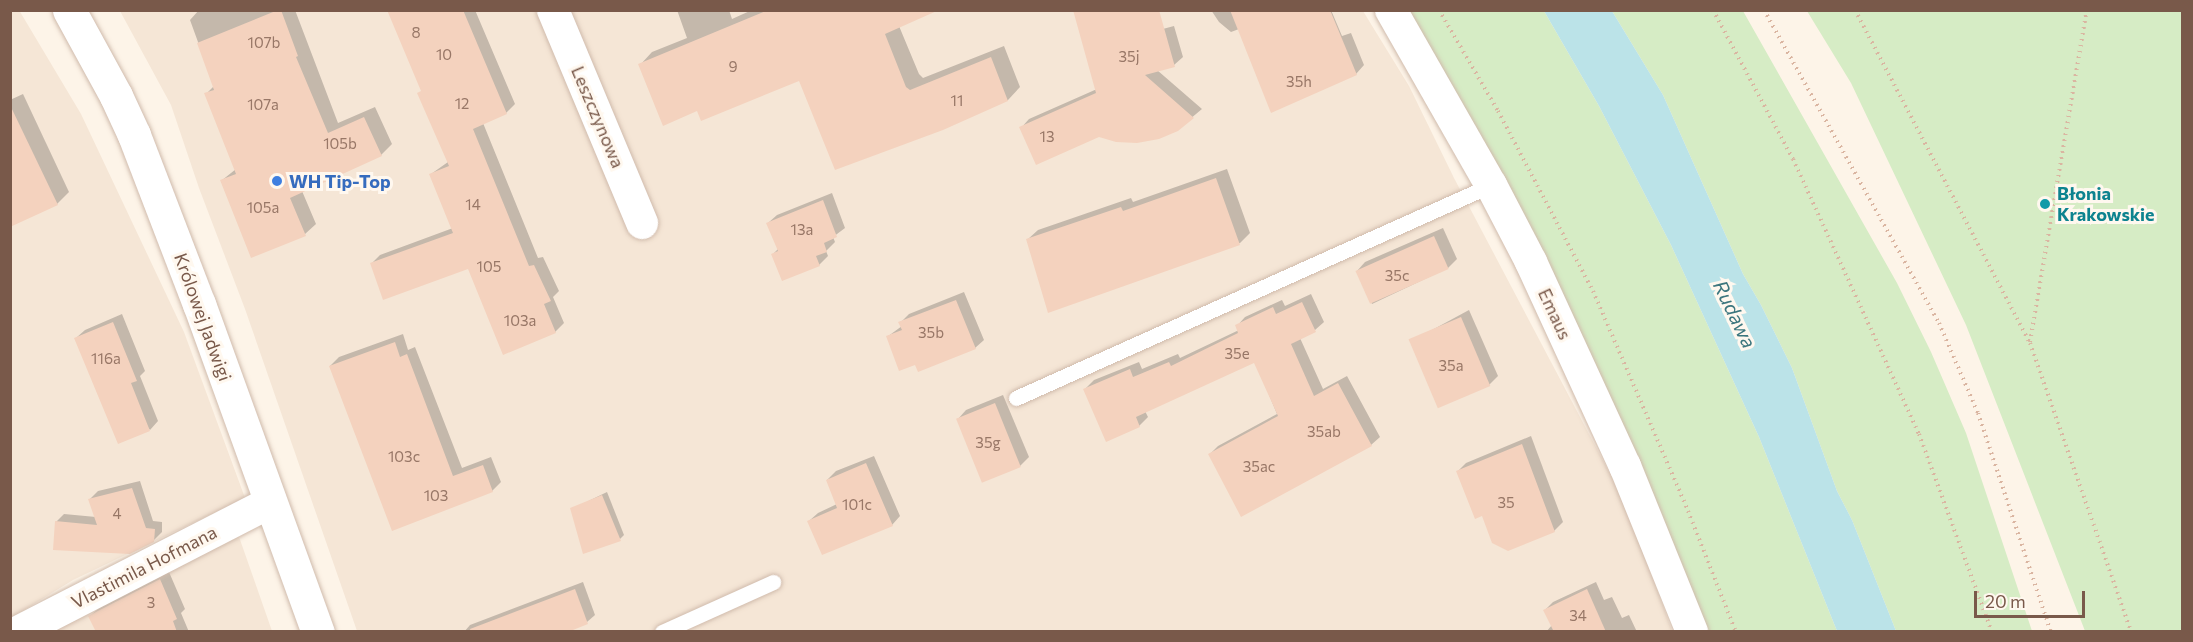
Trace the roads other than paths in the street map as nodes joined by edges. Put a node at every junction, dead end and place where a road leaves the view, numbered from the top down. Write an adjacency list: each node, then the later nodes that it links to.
1 (69, 10): 7 (street, Królowej Jadwigi)
2 (553, 10): 5 (street, Leszczynowa)
3 (1391, 10): 4 (street, Emaus)
4 (1491, 185): 6 (lane); 12 (street, Emaus)
5 (642, 222)
6 (1016, 398)
7 (271, 502): 9 (street, Vlastimila Hofmana); 10 (street, Królowej Jadwigi)
8 (772, 582): 11 (lane)
9 (18, 632)
10 (318, 632)
11 (662, 632)
12 (1692, 632)

